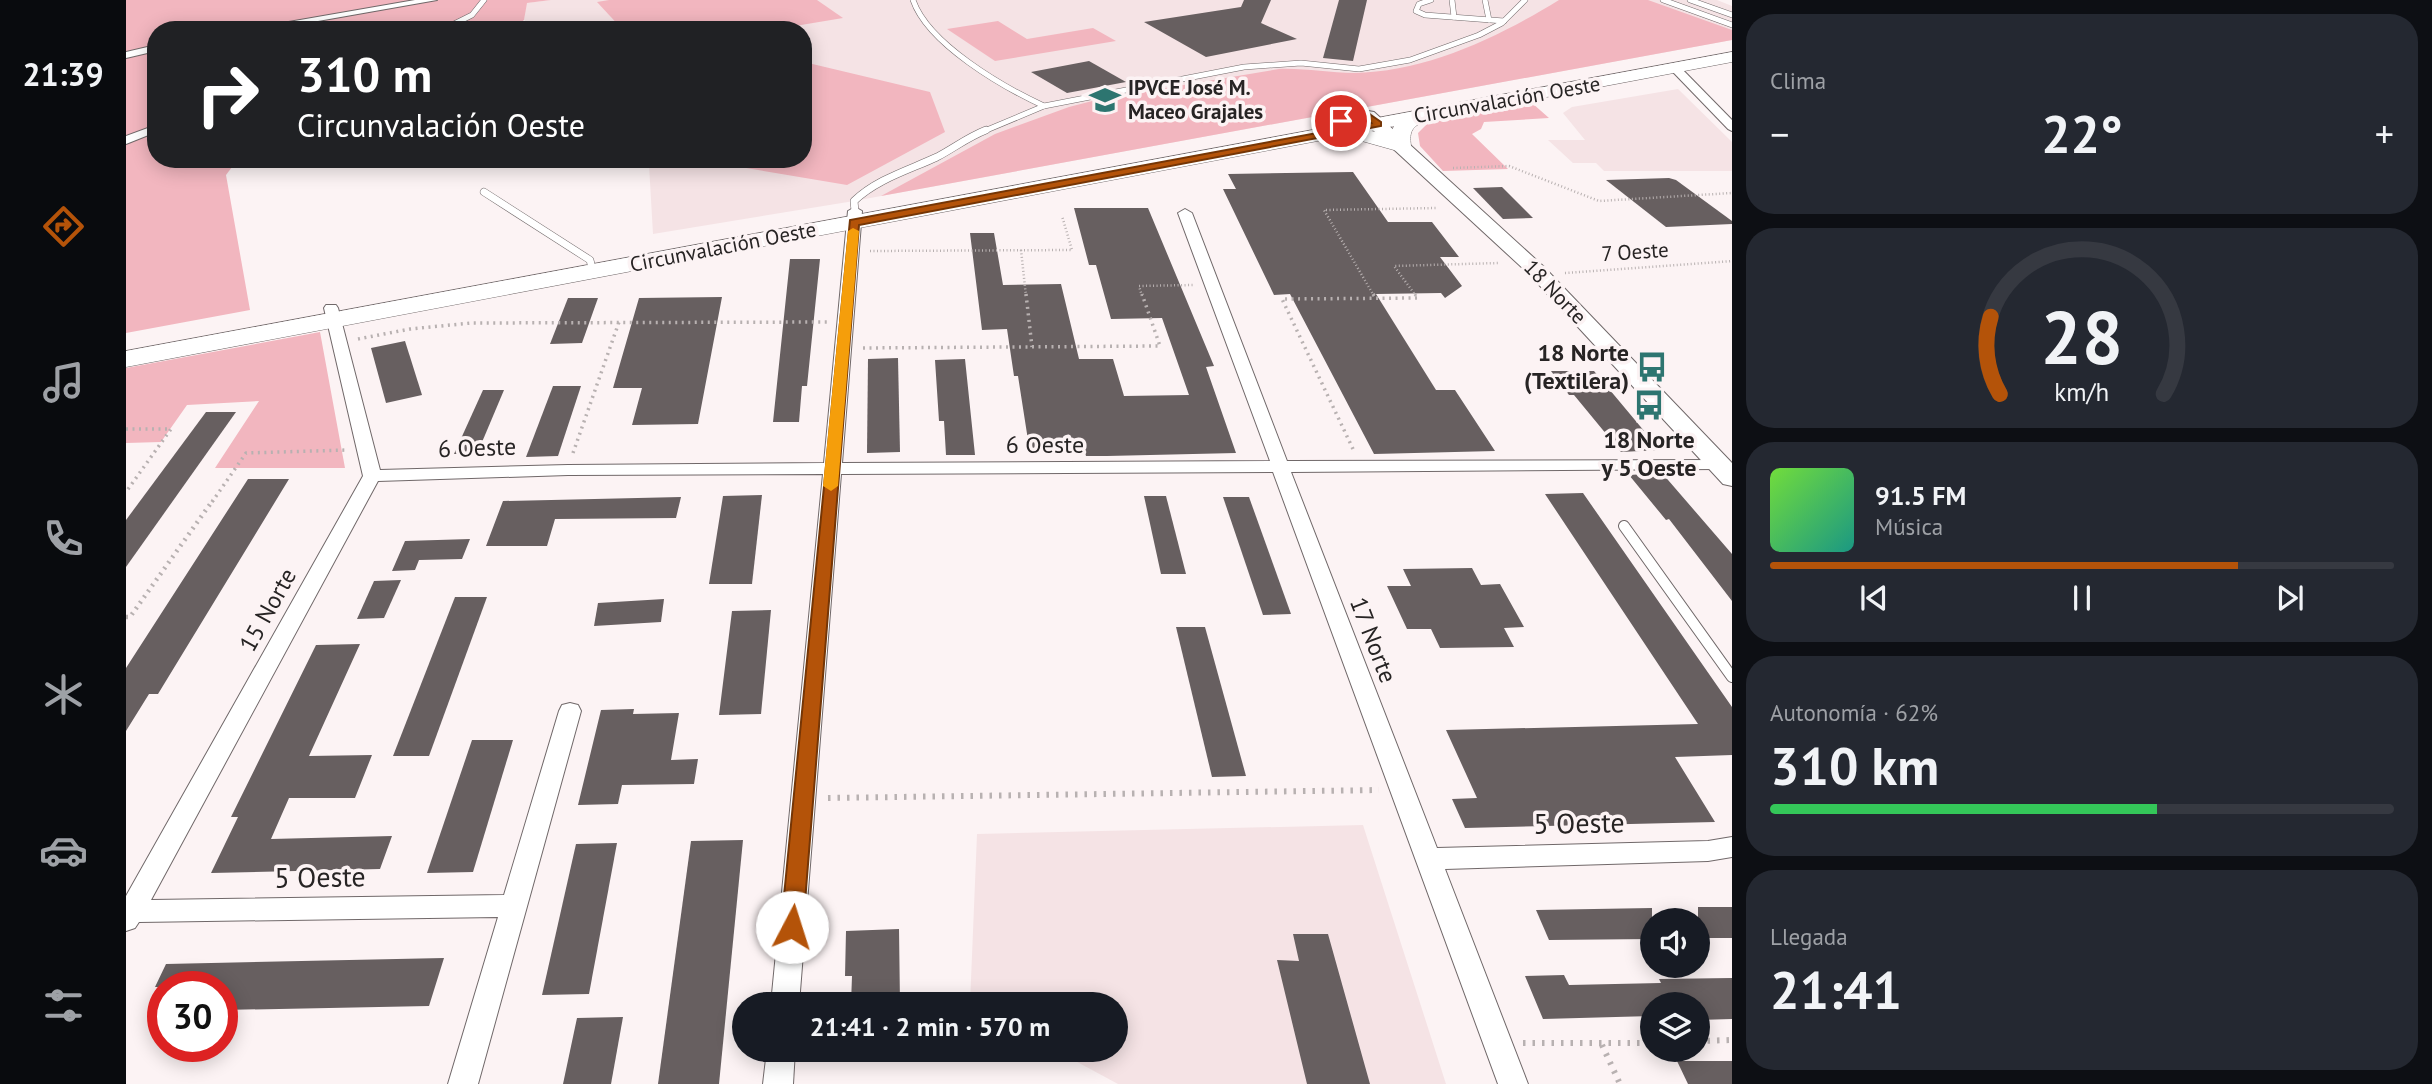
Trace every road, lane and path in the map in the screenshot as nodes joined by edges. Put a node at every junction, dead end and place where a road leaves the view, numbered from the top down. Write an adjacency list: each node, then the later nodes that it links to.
1 (432, 0): 13 (street)
2 (484, 0): 14 (lane)
3 (913, 0): 22 (lane)
4 (1431, 0): 11 (lane)
5 (1452, 0): 11 (lane)
6 (1485, 0): 12 (lane)
7 (1525, 0): 15 (lane)
8 (1664, 0): 16 (lane)
9 (1690, 0): 10 (lane)
10 (1732, 15)
11 (1454, 17): 12 (lane)
12 (1489, 20): 15 (lane)
13 (302, 21)
14 (462, 21)
15 (1504, 21): 22 (lane)
16 (1732, 25)
17 (1732, 48): 24 (main road, Circunvalación Oeste)
18 (147, 50): 19 (street)
19 (126, 55)
20 (1732, 57): 21 (main road, Circunvalación Oeste)
21 (1676, 69): 23 (main road, Circunvalación Oeste); 25 (street)
22 (1044, 106): 36 (lane)
23 (1418, 117): 24 (main road, Circunvalación Oeste); 29 (main road)
24 (1373, 120): 27 (main road, Circunvalación Oeste); 29 (main road, 18 Norte); 36 (main road, Circunvalación Oeste)
25 (1732, 127)
26 (147, 132): 28 (street)
27 (1330, 133): 29 (main road); 36 (main road, Circunvalación Oeste)
28 (126, 140)
29 (1401, 146): 33 (main road, 18 Norte)
30 (1440, 168): 32 (path)
31 (484, 192): 40 (lane)
32 (1732, 193)
33 (1467, 208): 41 (main road, 18 Norte); 43 (path)
34 (1185, 213): 42 (street, 17 Norte)
35 (1062, 216): 37 (path)
36 (854, 217): 38 (street); 40 (main road, Circunvalación Oeste)
37 (1021, 250): 38 (path); 48 (path)
38 (851, 251): 45 (street)
39 (1732, 261): 41 (path, 7 Oeste)
40 (592, 266): 46 (main road, Circunvalación Oeste)
41 (1534, 269): 43 (path, 7 Oeste); 57 (main road, 18 Norte)
42 (1212, 285): 48 (path); 54 (street, 17 Norte)
43 (1376, 298): 53 (path)
44 (619, 322): 45 (path); 46 (path); 55 (path)
45 (845, 322): 49 (street)
46 (335, 324): 47 (main road, Circunvalación Oeste); 50 (main road, Circunvalación Oeste); 52 (street)
47 (126, 346)
48 (1032, 347): 49 (path)
49 (843, 349): 56 (street)
50 (126, 359)
51 (126, 429): 59 (path)
52 (365, 450): 58 (street); 61 (path)
53 (1361, 467): 54 (street, 6 Oeste); 57 (street, 6 Oeste)
54 (1280, 468): 56 (street, 6 Oeste); 64 (street, 17 Norte)
55 (568, 470): 56 (street, 6 Oeste); 58 (street, 6 Oeste)
56 (832, 470): 65 (street)
57 (1725, 471)
58 (372, 476): 69 (street, 15 Norte)
59 (126, 492)
60 (1624, 526): 62 (lane)
61 (126, 617)
62 (1732, 677)
63 (570, 711): 68 (street)
64 (1401, 790): 65 (path); 67 (street, 17 Norte)
65 (803, 798): 70 (street)
66 (1732, 846): 67 (street, 5 Oeste)
67 (1427, 859): 73 (street, 17 Norte)
68 (514, 906): 69 (street, 5 Oeste); 77 (street)
69 (128, 914)
70 (786, 992)
71 (1732, 1040): 72 (path)
72 (1710, 1041)
73 (1497, 1042): 75 (path); 79 (street, 17 Norte)
74 (1640, 1043): 75 (path)
75 (1602, 1045): 80 (path)
76 (780, 1062): 78 (street)
77 (463, 1084)
78 (778, 1084)
79 (1513, 1084)
80 (1620, 1084)

